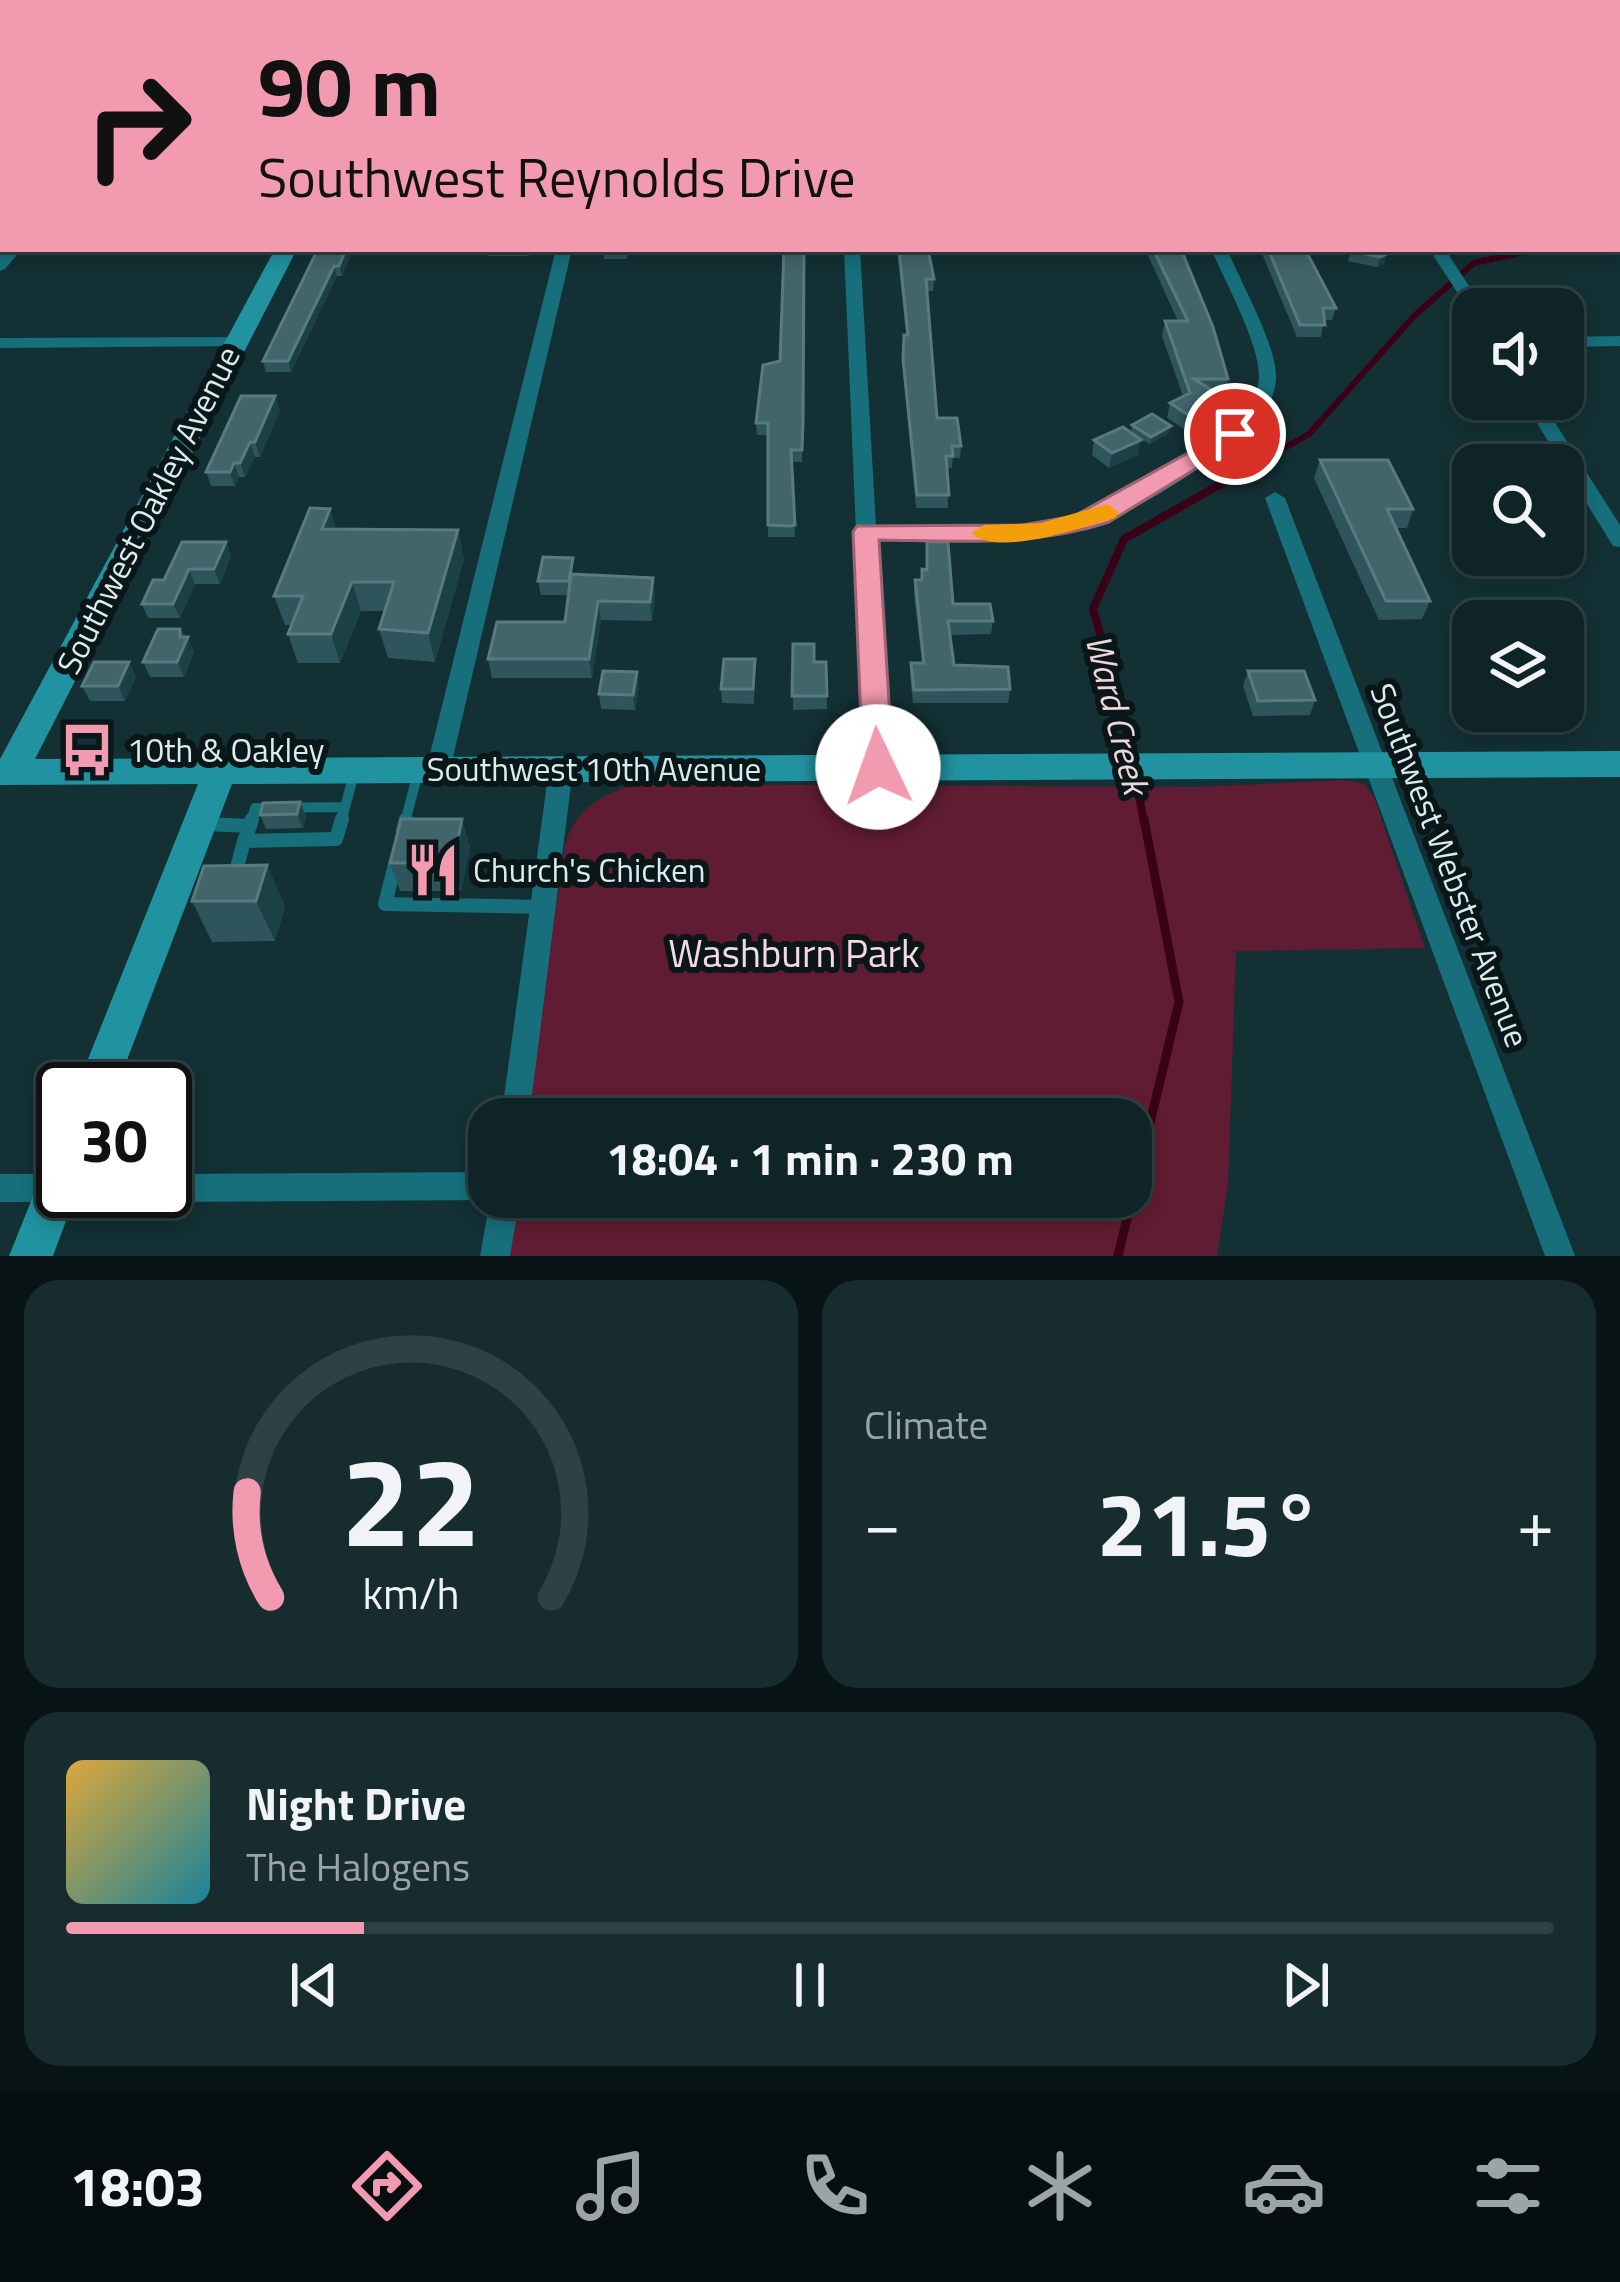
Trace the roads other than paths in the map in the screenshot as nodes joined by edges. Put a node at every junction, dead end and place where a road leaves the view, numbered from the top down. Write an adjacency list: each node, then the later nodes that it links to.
1 (284, 252): 9 (main road, Southwest Oakley Avenue)
2 (563, 252): 20 (street)
3 (852, 252): 13 (street)
4 (1220, 252): 13 (street)
5 (1439, 252): 6 (street)
6 (1463, 288)
7 (1584, 341): 8 (street)
8 (1620, 341)
9 (236, 342): 10 (street); 22 (main road, Southwest Oakley Avenue)
10 (0, 344)
11 (1545, 420): 14 (street)
12 (1275, 498): 16 (street, Southwest Webster Avenue)
13 (866, 532): 17 (street)
14 (1620, 541)
15 (1620, 764): 16 (main road, Southwest 10th Avenue)
16 (1374, 766): 17 (main road, Southwest 10th Avenue); 39 (street, Southwest Webster Avenue)
17 (878, 767): 18 (main road, Southwest 10th Avenue)
18 (561, 769): 20 (main road, Southwest 10th Avenue); 28 (street)
19 (355, 770): 20 (main road, Southwest 10th Avenue); 21 (main road, Southwest 10th Avenue); 23 (lane)
20 (428, 770): 28 (lane)
21 (220, 771): 22 (main road, Southwest 10th Avenue); 24 (main road)
22 (6, 772)
23 (345, 807): 25 (lane); 26 (lane)
24 (199, 824): 25 (lane); 29 (main road)
25 (250, 826): 26 (lane)
26 (244, 842): 27 (lane)
27 (249, 888)
28 (543, 907): 30 (street)
29 (106, 1062)
30 (518, 1098)
31 (36, 1185): 33 (street)
32 (468, 1186): 34 (street)
33 (0, 1188)
34 (192, 1188)
35 (47, 1218): 37 (main road)
36 (501, 1218): 38 (street)
37 (31, 1256)
38 (495, 1256)
39 (1560, 1256)

